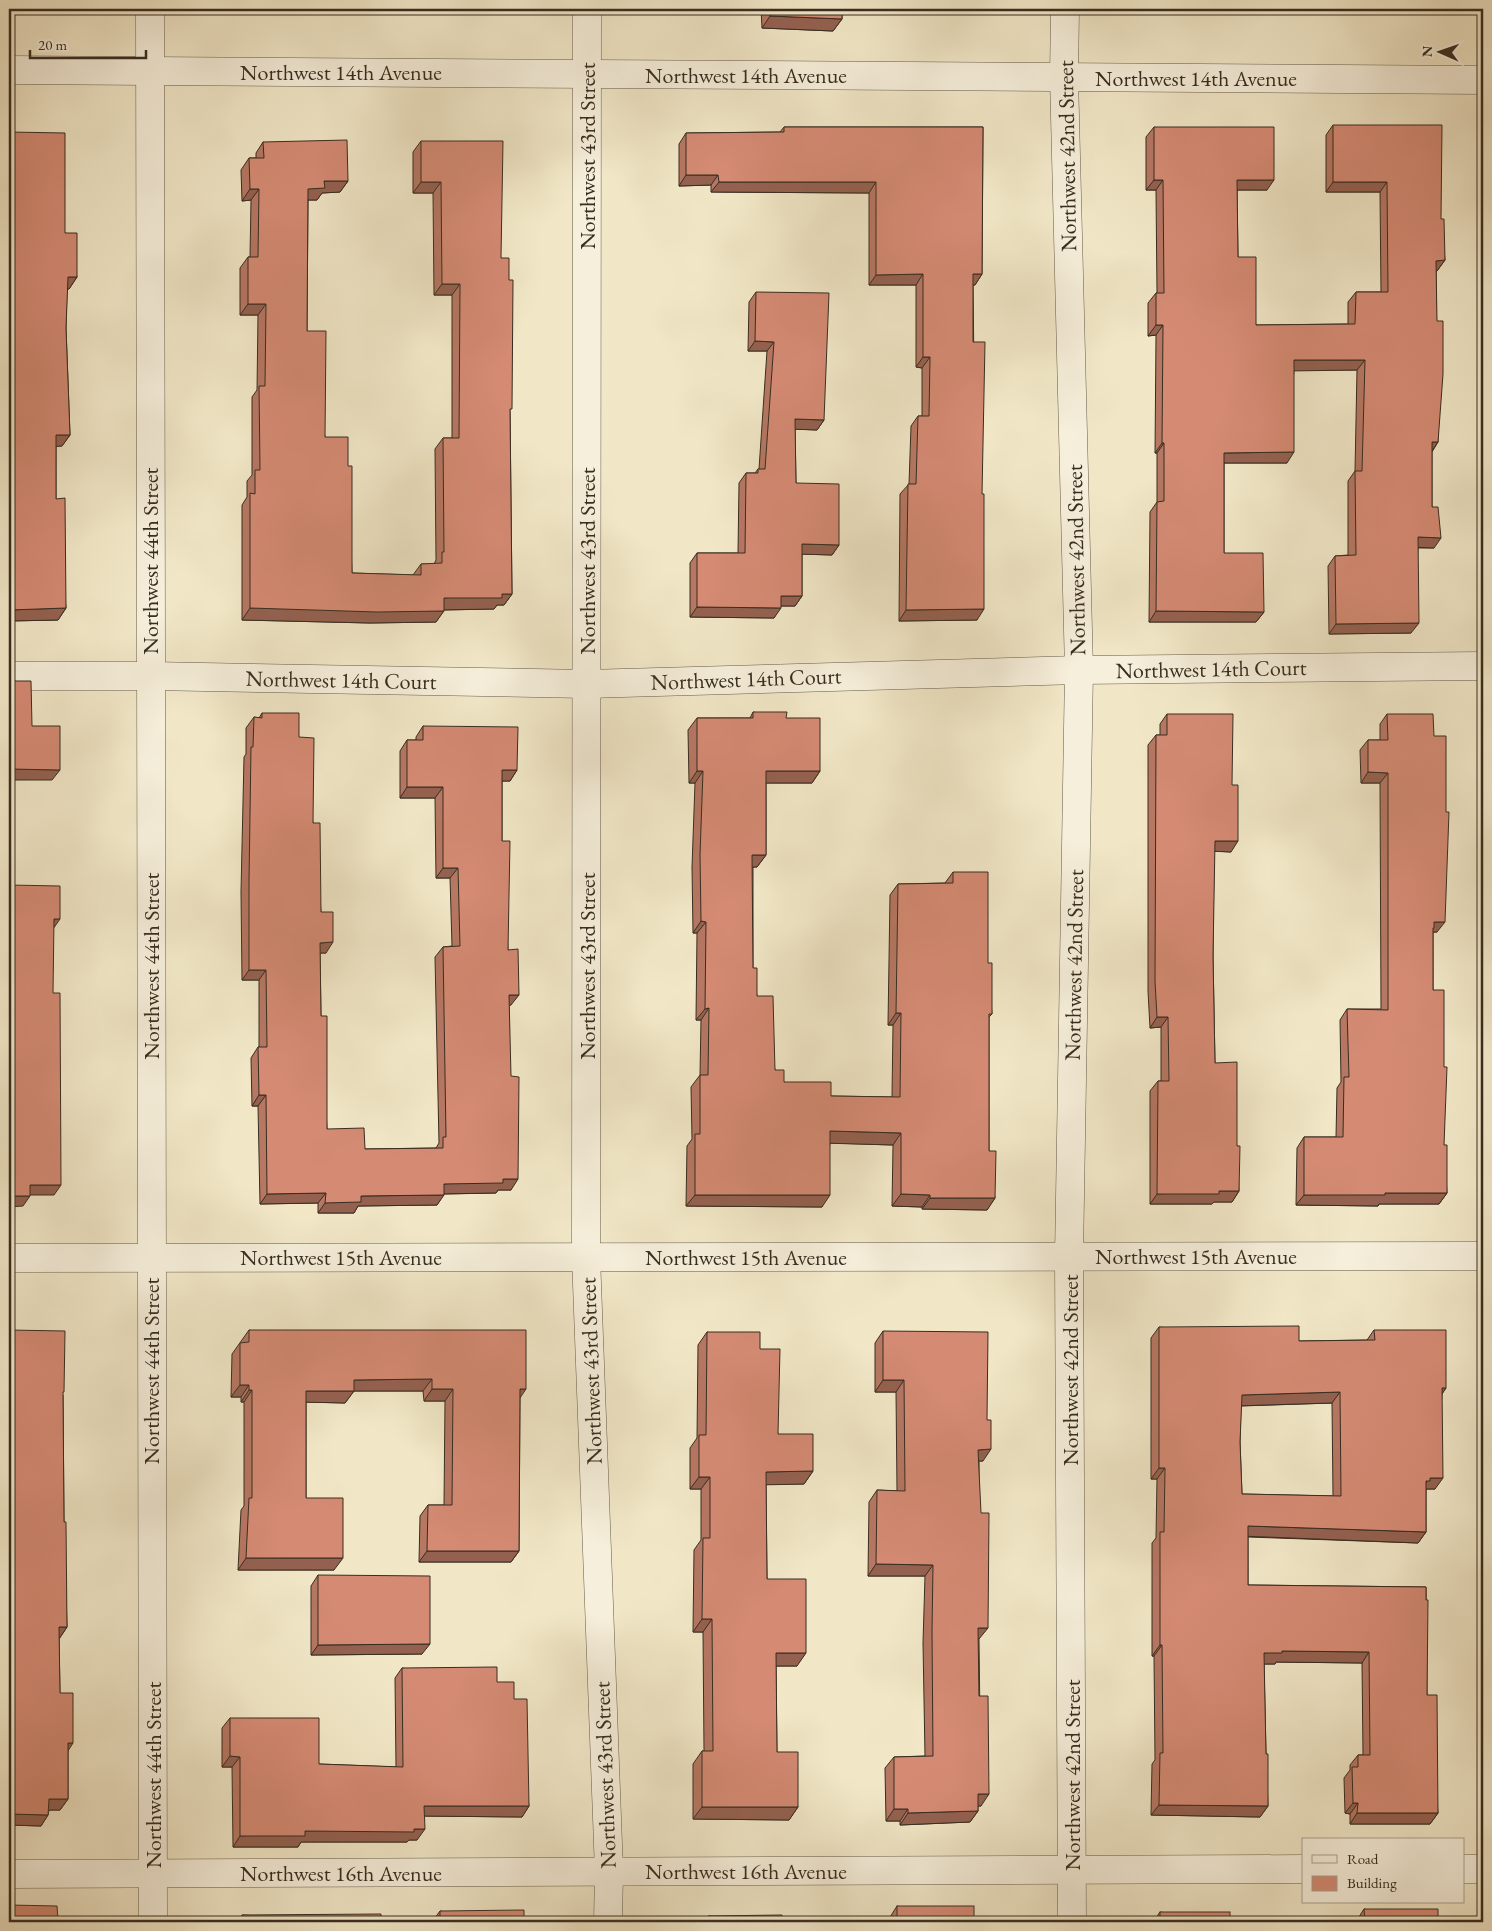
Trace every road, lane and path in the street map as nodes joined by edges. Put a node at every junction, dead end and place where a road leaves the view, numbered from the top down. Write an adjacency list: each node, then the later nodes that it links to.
1 (150, 9): 5 (street, Northwest 44th Street)
2 (587, 9): 6 (street, Northwest 43rd Street)
3 (1065, 9): 7 (street, Northwest 42nd Street)
4 (9, 70): 5 (street, Northwest 14th Avenue)
5 (149, 71): 6 (street, Northwest 14th Avenue); 12 (street, Northwest 44th Street)
6 (587, 74): 7 (street, Northwest 14th Avenue); 13 (street, Northwest 43rd Street)
7 (1064, 77): 8 (street, Northwest 14th Avenue); 10 (street, Northwest 42nd Street)
8 (1483, 80)
9 (1483, 666): 10 (street, Northwest 14th Court)
10 (1079, 670): 13 (street, Northwest 14th Court); 14 (street, Northwest 42nd Street)
11 (9, 676): 12 (street, Northwest 14th Court)
12 (151, 676): 13 (street, Northwest 14th Court); 16 (street, Northwest 44th Street)
13 (587, 684): 17 (street, Northwest 43rd Street)
14 (1069, 1256): 15 (street, Northwest 15th Avenue); 17 (street, Northwest 15th Avenue); 22 (street, Northwest 42nd Street)
15 (1483, 1256)
16 (151, 1257): 17 (street, Northwest 15th Avenue); 18 (street, Northwest 15th Avenue); 25 (street, Northwest 44th Street)
17 (586, 1257): 23 (street, Northwest 43rd Street)
18 (9, 1258)
19 (1302, 1869): 22 (street, Northwest 16th Avenue)
20 (1464, 1869): 21 (street)
21 (1483, 1869)
22 (1073, 1870): 23 (street, Northwest 16th Avenue); 28 (street, Northwest 42nd Street)
23 (609, 1871): 25 (street, Northwest 16th Avenue); 27 (street, Northwest 43rd Street)
24 (9, 1874): 25 (street, Northwest 16th Avenue)
25 (153, 1874): 26 (street, Northwest 44th Street)
26 (153, 1922)
27 (608, 1922)
28 (1072, 1922)

